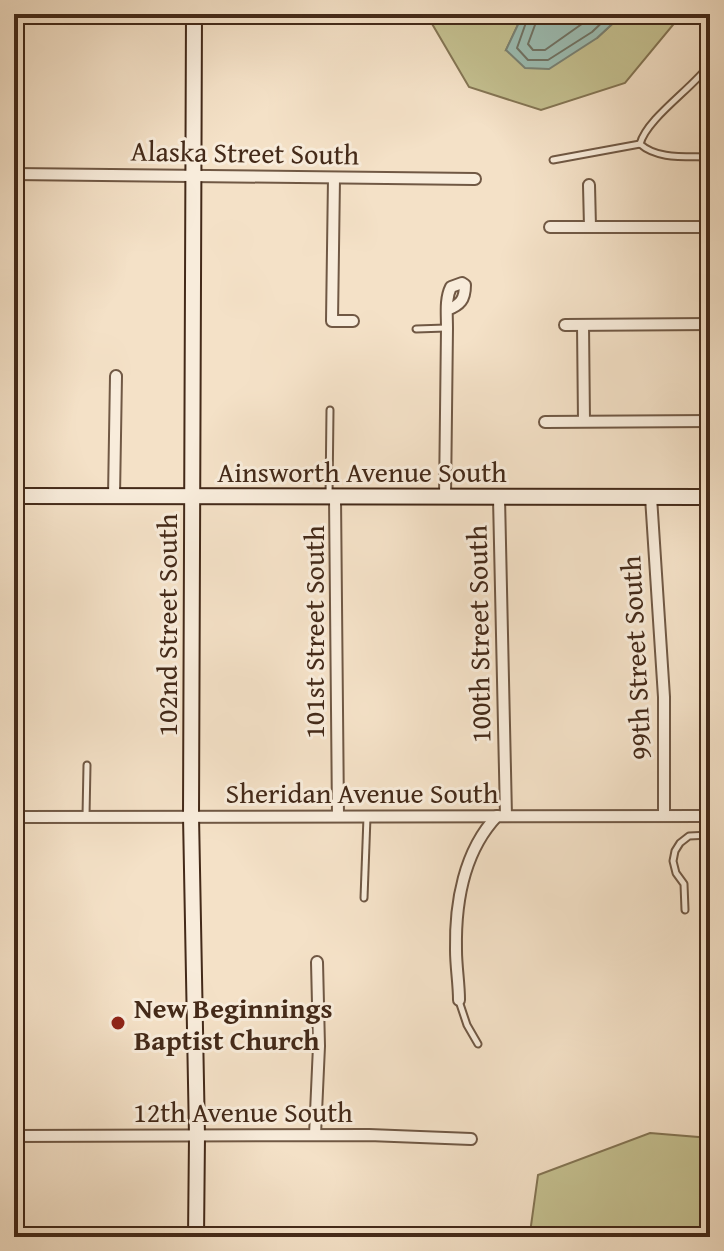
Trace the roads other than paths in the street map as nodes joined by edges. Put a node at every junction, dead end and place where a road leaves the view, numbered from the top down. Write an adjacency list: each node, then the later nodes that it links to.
1 (98, 14): 2 (street)
2 (194, 14): 3 (street); 9 (street, 102nd Street South)
3 (399, 18)
4 (710, 64): 5 (lane)
5 (640, 144): 6 (lane); 7 (lane)
6 (710, 157)
7 (553, 160)
8 (14, 174): 9 (street, Alaska Street South)
9 (194, 175): 10 (street, Alaska Street South); 30 (street, 102nd Street South)
10 (334, 178): 11 (street, Alaska Street South); 17 (street)
11 (475, 179)
12 (589, 185): 14 (street)
13 (550, 227): 14 (street)
14 (590, 227): 15 (street)
15 (710, 227)
16 (447, 310): 21 (street)
17 (353, 321)
18 (710, 324): 20 (street)
19 (565, 325): 20 (street)
20 (583, 325): 25 (street)
21 (447, 328): 22 (lane); 32 (street)
22 (416, 329)
23 (116, 376): 29 (street)
24 (330, 410): 31 (lane)
25 (584, 421): 26 (street); 27 (street)
26 (710, 421)
27 (545, 422)
28 (14, 496): 29 (street, Ainsworth Avenue South)
29 (114, 496): 30 (street, Ainsworth Avenue South)
30 (192, 496): 31 (street, Ainsworth Avenue South); 37 (street, 102nd Street South)
31 (332, 497): 32 (street, Ainsworth Avenue South); 38 (street, 101st Street South)
32 (445, 497): 35 (street, Ainsworth Avenue South)
33 (651, 497): 34 (street, Ainsworth Avenue South); 35 (street, Ainsworth Avenue South); 41 (street, 99th Street South)
34 (710, 497)
35 (499, 498): 40 (street, 100th Street South)
36 (87, 765): 44 (lane)
37 (191, 816): 38 (street, Sheridan Avenue South); 44 (street, Sheridan Avenue South); 53 (street, 102nd Street South)
38 (338, 816): 39 (street, Sheridan Avenue South)
39 (367, 816): 40 (street, Sheridan Avenue South); 46 (lane)
40 (501, 816): 41 (street, Sheridan Avenue South); 49 (street)
41 (664, 816): 42 (street, Sheridan Avenue South)
42 (710, 816)
43 (14, 817): 44 (street, Sheridan Avenue South)
44 (86, 817)
45 (710, 835): 47 (lane)
46 (364, 898)
47 (685, 910)
48 (317, 962): 51 (street)
49 (459, 1000): 50 (lane)
50 (478, 1044)
51 (315, 1135): 53 (street, 12th Avenue South); 54 (street, 12th Avenue South)
52 (14, 1136): 53 (street, 12th Avenue South)
53 (197, 1136): 55 (street, 102nd Street South)
54 (471, 1139)
55 (196, 1237)

